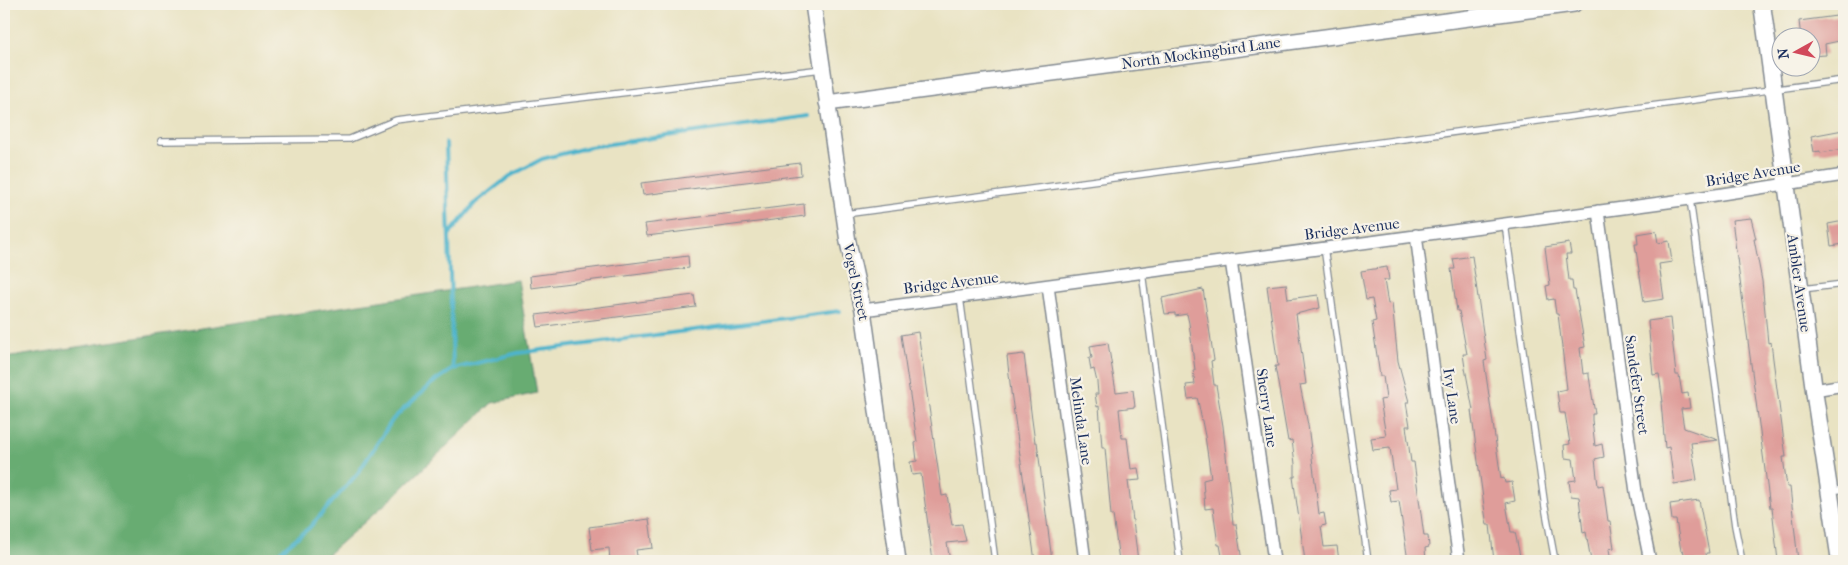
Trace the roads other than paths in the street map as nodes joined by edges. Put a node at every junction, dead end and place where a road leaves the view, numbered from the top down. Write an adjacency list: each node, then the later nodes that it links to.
1 (813, 4): 4 (street, Vogel Street)
2 (1574, 4): 7 (street, North Mockingbird Lane)
3 (1762, 4): 6 (main road, Ambler Avenue)
4 (822, 69): 7 (street, Vogel Street); 8 (lane)
5 (1844, 80): 6 (lane)
6 (1774, 89): 10 (main road, Ambler Avenue); 13 (lane)
7 (827, 103): 13 (street, Vogel Street)
8 (161, 141)
9 (1844, 175): 10 (street, Bridge Avenue)
10 (1786, 183): 11 (street, Bridge Avenue); 21 (main road, Ambler Avenue)
11 (1690, 199): 12 (street, Bridge Avenue); 36 (lane)
12 (1598, 211): 14 (street, Bridge Avenue); 35 (street, Sandefer Street)
13 (843, 214): 23 (street, Vogel Street)
14 (1505, 224): 15 (street, Bridge Avenue); 34 (lane)
15 (1416, 236): 16 (street, Bridge Avenue); 33 (street, Ivy Lane)
16 (1324, 248): 17 (street, Bridge Avenue); 32 (lane)
17 (1231, 260): 18 (street, Bridge Avenue); 31 (street, Sherry Lane)
18 (1142, 272): 20 (street, Bridge Avenue); 30 (lane)
19 (1844, 284): 21 (lane)
20 (1048, 286): 22 (street, Bridge Avenue); 29 (street, Melinda Lane)
21 (1800, 290): 25 (main road, Ambler Avenue)
22 (960, 297): 23 (street, Bridge Avenue); 28 (lane)
23 (863, 310): 27 (street, Vogel Street)
24 (1844, 385): 25 (street)
25 (1814, 390): 26 (main road, Ambler Avenue)
26 (1837, 490): 37 (main road, Ambler Avenue)
27 (898, 561)
28 (995, 561)
29 (1085, 561)
30 (1180, 561)
31 (1274, 561)
32 (1368, 561)
33 (1459, 561)
34 (1555, 561)
35 (1650, 561)
36 (1742, 561)
37 (1840, 561)

